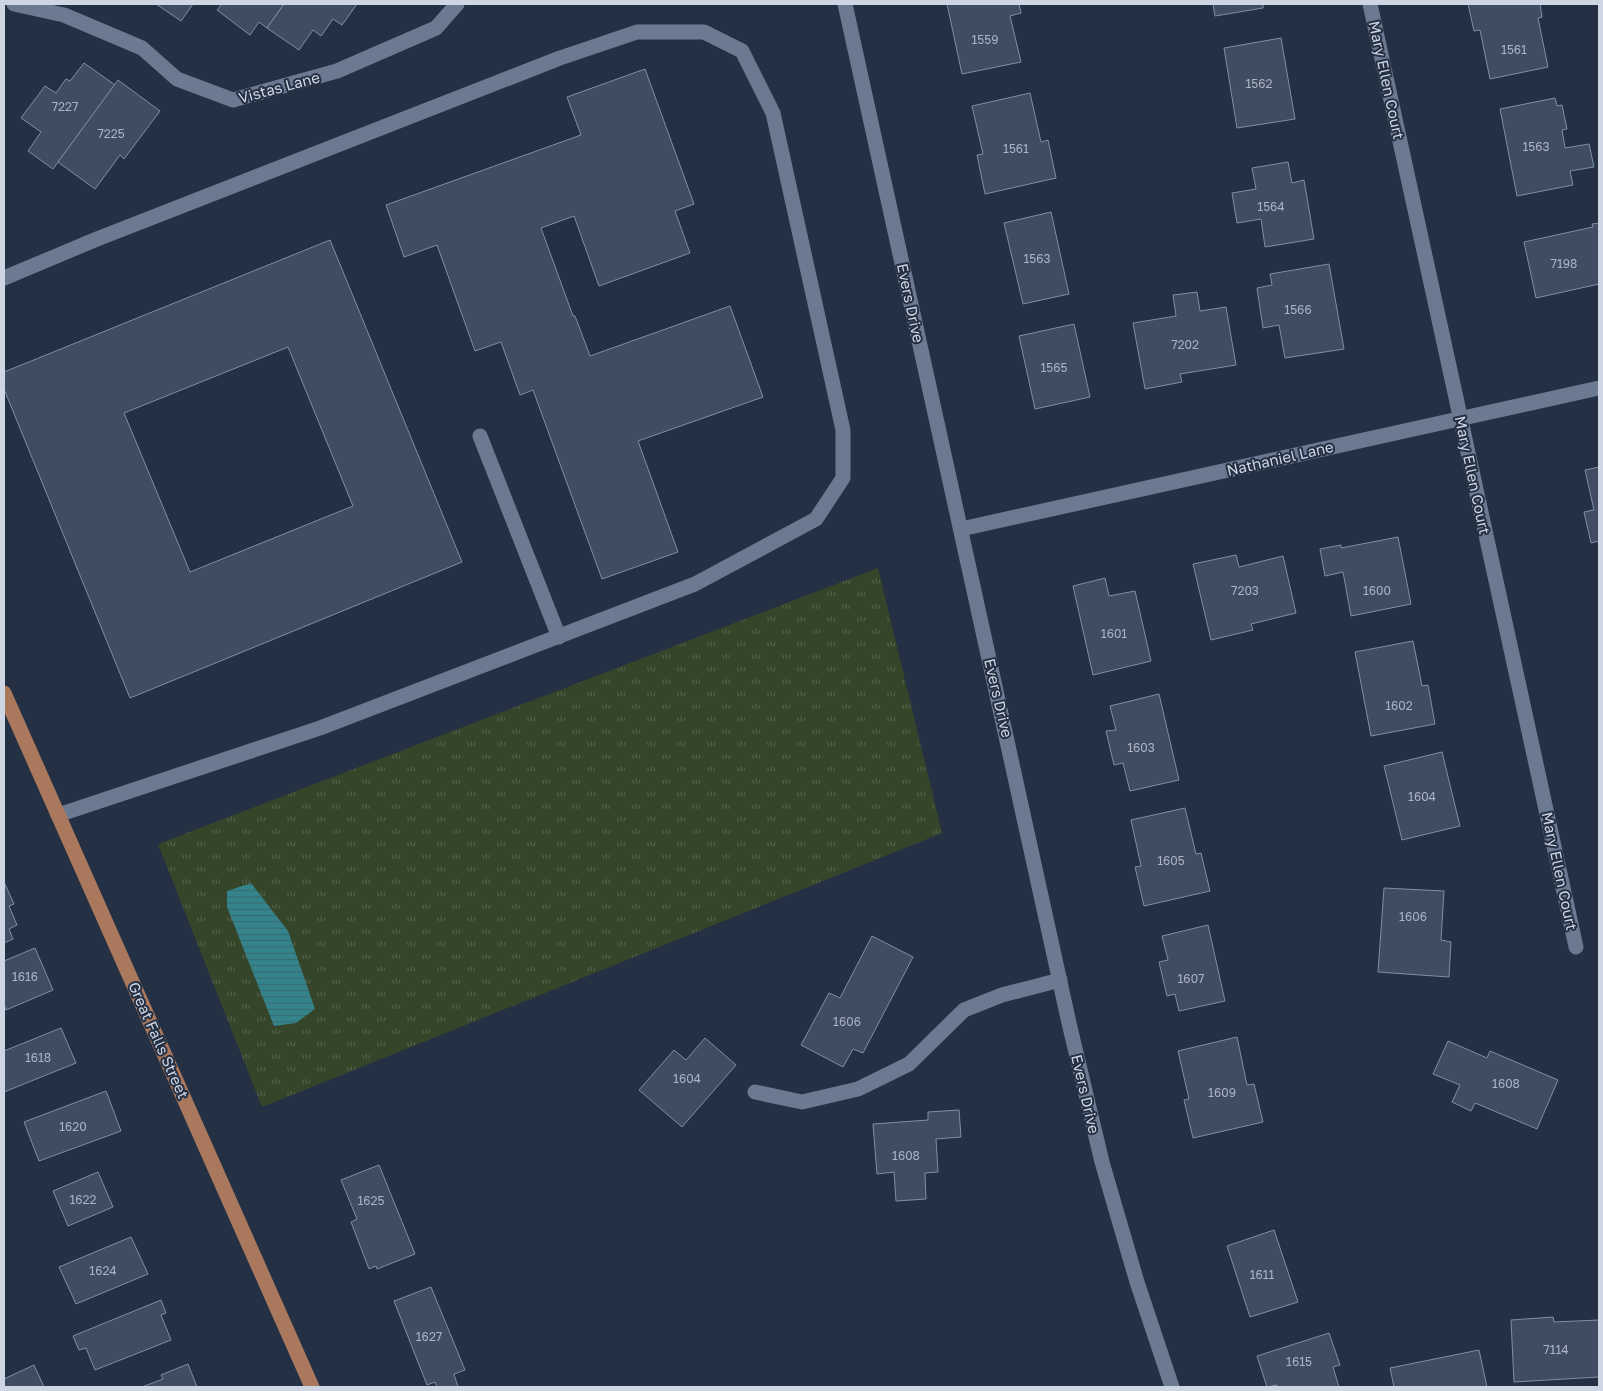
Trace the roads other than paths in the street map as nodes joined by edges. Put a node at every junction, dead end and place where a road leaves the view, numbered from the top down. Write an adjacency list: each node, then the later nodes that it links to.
1 (13, 4): 2 (street, Vistas Lane); 5 (street, Vistas Lane)
2 (457, 4)
3 (845, 4): 10 (street, Evers Drive)
4 (1370, 4): 8 (street, Mary Ellen Court)
5 (4, 5)
6 (4, 278): 11 (street)
7 (1599, 388): 8 (street, Nathaniel Lane)
8 (1461, 417): 10 (street, Nathaniel Lane); 14 (street, Mary Ellen Court)
9 (480, 436): 11 (street)
10 (961, 529): 15 (street, Evers Drive)
11 (559, 637): 13 (street)
12 (4, 693): 13 (main road, Great Falls Street)
13 (58, 815): 17 (main road, Great Falls Street)
14 (1576, 947)
15 (1060, 980): 16 (street); 18 (street, Evers Drive)
16 (755, 1092)
17 (312, 1387)
18 (1172, 1387)

